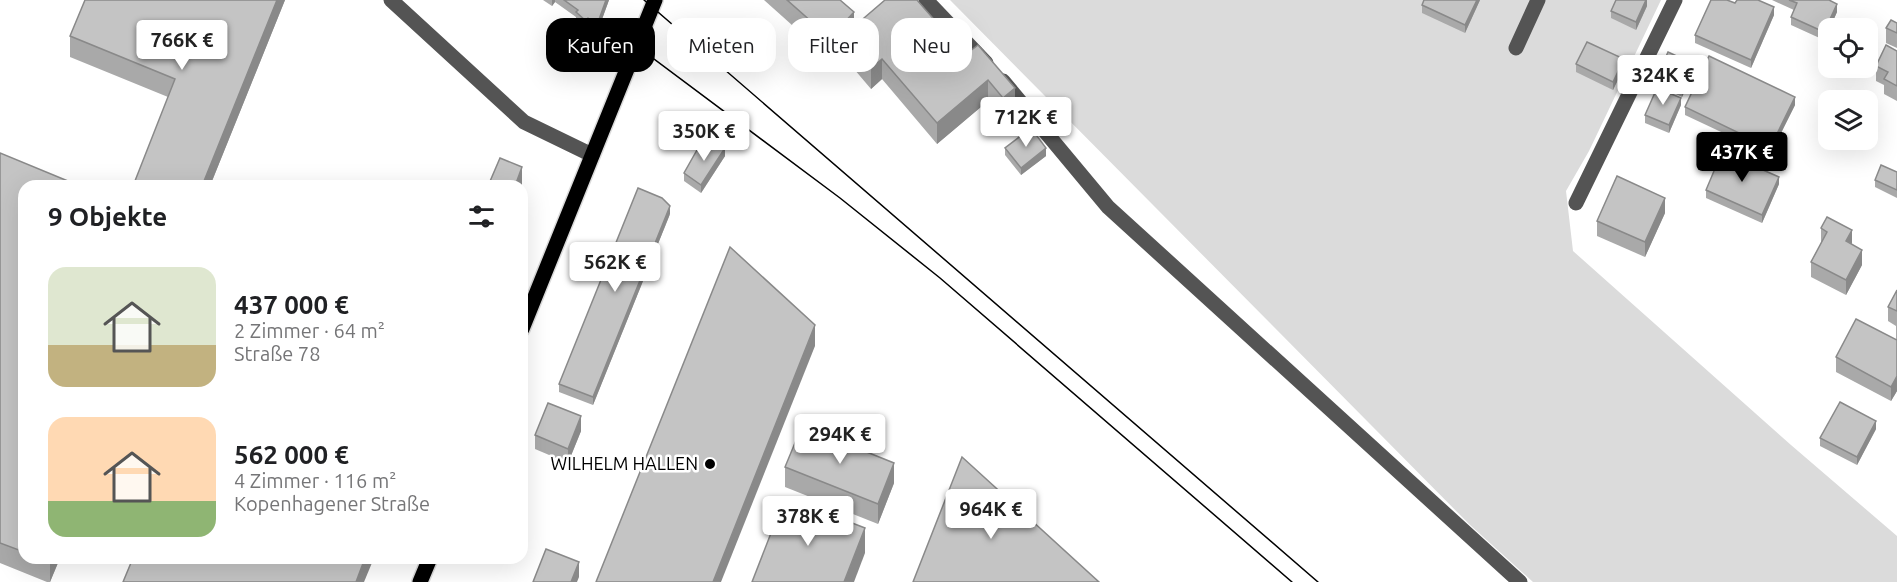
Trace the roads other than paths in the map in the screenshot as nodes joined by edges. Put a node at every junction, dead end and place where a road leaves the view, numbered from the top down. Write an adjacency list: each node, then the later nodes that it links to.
1 (391, 0): 7 (street)
2 (656, 0): 7 (main road)
3 (926, 0): 12 (street)
4 (1538, 0): 6 (street)
5 (1675, 0): 8 (street)
6 (1516, 48)
7 (592, 155): 9 (main road)
8 (1576, 204)
9 (528, 315)
10 (428, 564): 11 (main road)
11 (420, 582)
12 (1520, 582)

